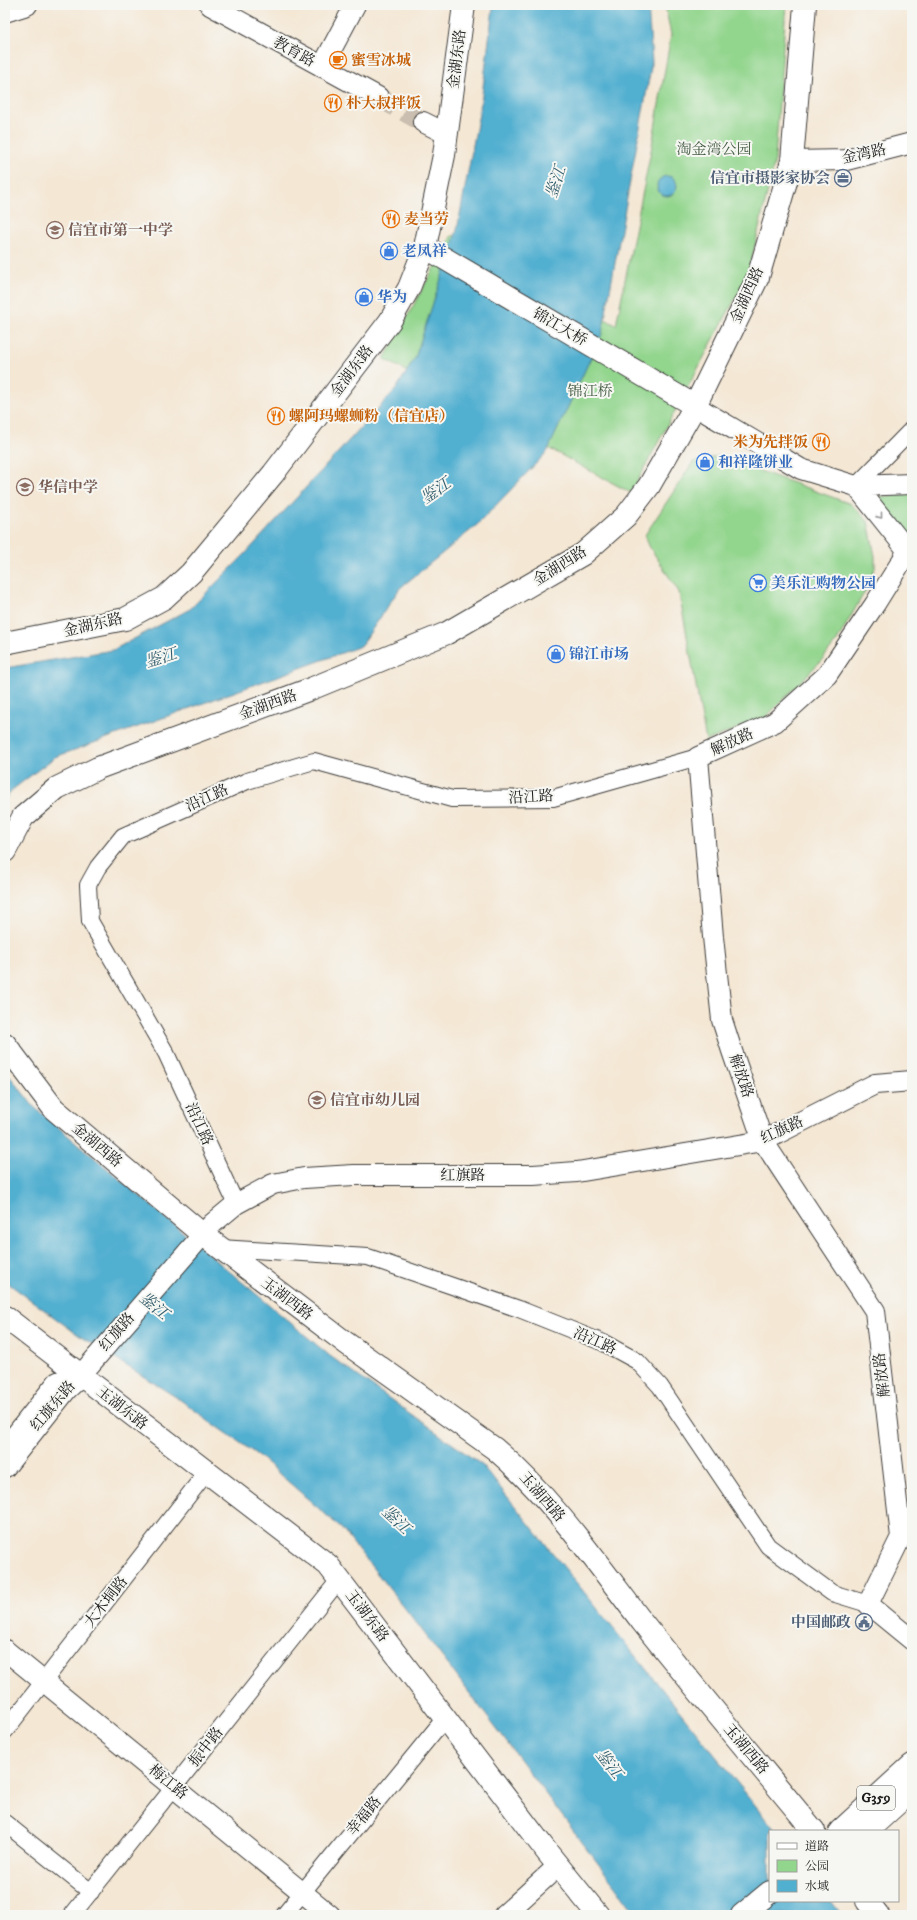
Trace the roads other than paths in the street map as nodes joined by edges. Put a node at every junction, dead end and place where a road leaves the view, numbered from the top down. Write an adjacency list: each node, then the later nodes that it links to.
1 (27, 5): 7 (street)
2 (210, 5): 8 (street, 教育路)
3 (346, 5): 8 (street)
4 (355, 5): 8 (street)
5 (464, 5): 11 (main road, 金湖东路)
6 (805, 5): 13 (main road, 金湖西路)
7 (5, 12)
8 (322, 67): 9 (street, 教育路)
9 (378, 97)
10 (423, 122): 11 (street)
11 (447, 134): 14 (main road, 金湖东路)
12 (912, 143): 13 (street, 金湾路)
13 (792, 161): 15 (main road, 金湖西路)
14 (425, 247): 15 (main road, 锦江大桥); 20 (main road, 金湖东路)
15 (695, 406): 18 (street); 22 (main road, 金湖西路)
16 (912, 429): 18 (street)
17 (912, 484): 18 (street)
18 (856, 486): 19 (street, one-way to 19)
19 (910, 550): 21 (street, 解放路)
20 (5, 643)
21 (698, 757): 25 (street, 解放路); 26 (street, 沿江路)
22 (5, 851)
23 (5, 1044): 27 (main road, 金湖西路)
24 (912, 1080): 25 (street, 红旗路)
25 (763, 1141): 26 (street, 红旗路); 35 (street, 解放路)
26 (236, 1204): 27 (street, 红旗路)
27 (202, 1234): 28 (main road, 玉湖西路); 30 (street, 红旗路)
28 (220, 1248): 35 (street, 沿江路); 45 (main road, 玉湖西路)
29 (5, 1317): 30 (main road)
30 (80, 1376): 31 (main road, 红旗东路); 32 (main road, 红旗东路); 33 (main road, 玉湖东路)
31 (5, 1450)
32 (5, 1466)
33 (206, 1473): 34 (main road, 玉湖东路); 38 (street, 大木垌路)
34 (340, 1580): 39 (main road, 玉湖东路); 42 (street, 振中路)
35 (868, 1604): 36 (street)
36 (912, 1640)
37 (5, 1650): 38 (street, 梅江路)
38 (44, 1681): 40 (street, 大木垌路); 42 (street, 梅江路)
39 (445, 1718): 48 (main road, 玉湖东路); 50 (street, 幸福路)
40 (5, 1731)
41 (912, 1765): 46 (main road, G359)
42 (174, 1787): 49 (street, 振中路); 50 (street, 梅江路)
43 (912, 1790): 47 (main road, G359)
44 (5, 1823): 49 (street)
45 (813, 1830)
46 (841, 1830)
47 (868, 1830)
48 (558, 1866): 57 (street); 58 (main road, 玉湖东路)
49 (91, 1892): 54 (street, 振中路)
50 (303, 1892): 55 (street, 幸福路); 56 (street, 梅江路)
51 (769, 1893): 59 (main road)
52 (780, 1902): 60 (main road)
53 (868, 1902): 61 (main road)
54 (72, 1915)
55 (284, 1915)
56 (330, 1915)
57 (504, 1915)
58 (598, 1915)
59 (742, 1915)
60 (764, 1915)
61 (878, 1915)

